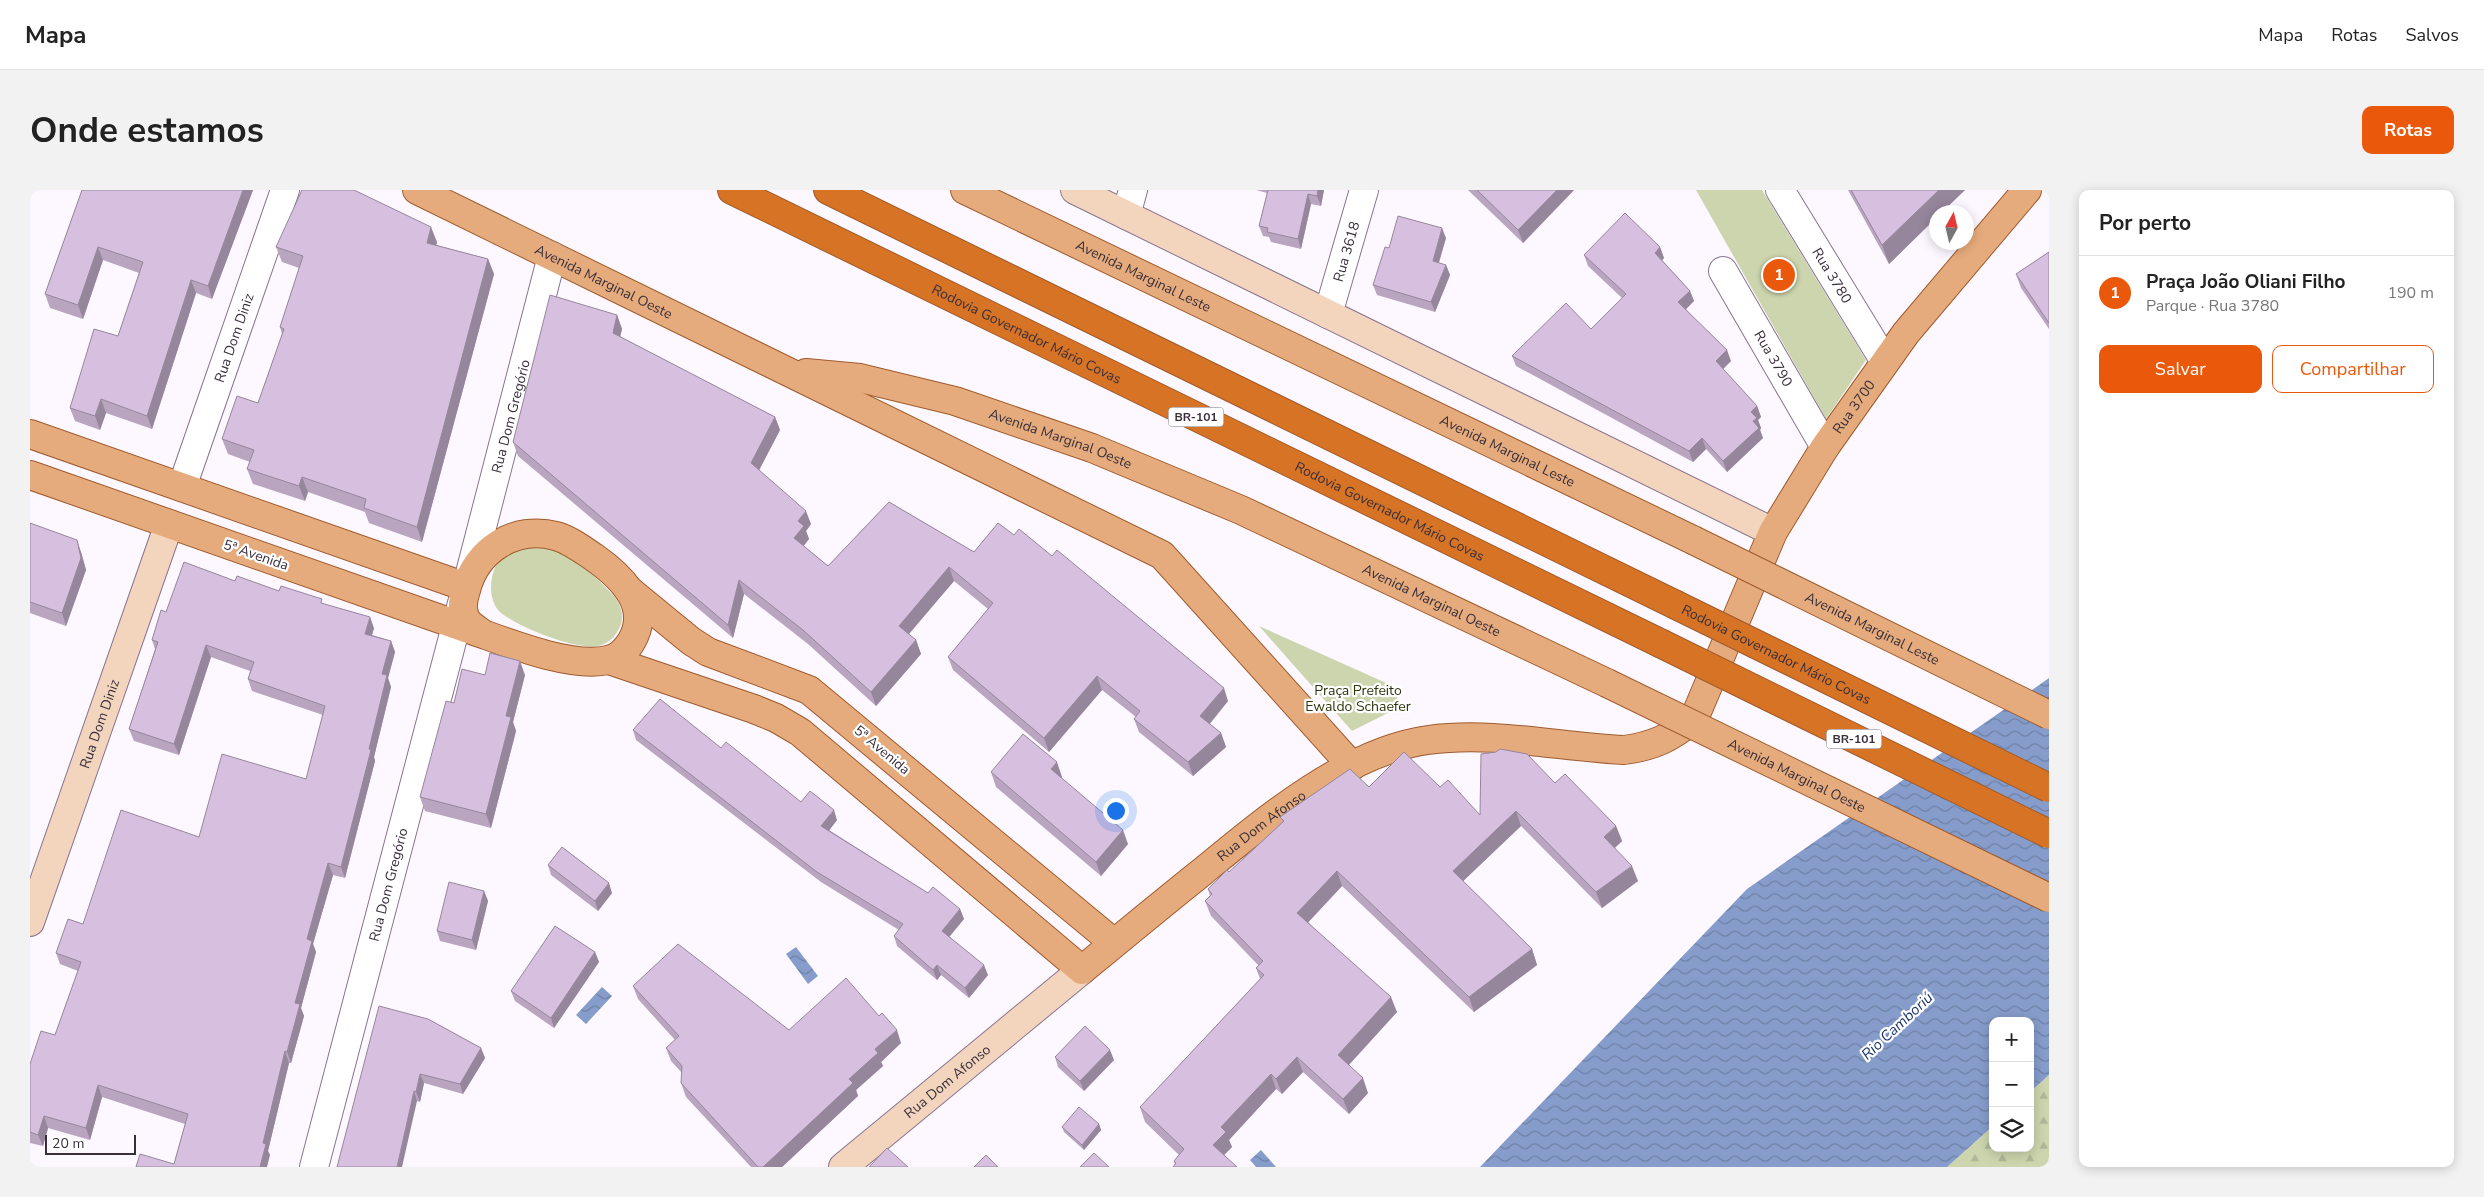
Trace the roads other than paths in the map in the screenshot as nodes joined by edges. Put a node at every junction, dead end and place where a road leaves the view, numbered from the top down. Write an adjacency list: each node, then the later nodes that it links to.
1 (285, 190): 19 (street, Rua Dom Diniz)
2 (417, 190): 11 (main road, Avenida Marginal Oeste)
3 (732, 190): 29 (highway, Rodovia Governador Mário Covas / BR-101, bridge)
4 (828, 190): 28 (highway, Rodovia Governador Mário Covas, bridge)
5 (965, 190): 26 (main road, Avenida Marginal Leste, bridge)
6 (1075, 190): 10 (main road)
7 (1364, 190): 13 (street, Rua 3618)
8 (1780, 190): 14 (street, Rua 3780)
9 (2027, 190): 14 (main road, Rua 3700)
10 (1129, 202): 13 (main road)
11 (552, 256): 15 (main road, Avenida Marginal Oeste); 23 (street, Rua Dom Gregório)
12 (1723, 271): 17 (street, Rua 3790)
13 (1328, 314): 21 (main road)
14 (1884, 360): 17 (main road, Rua 3700)
15 (789, 372): 27 (main road, Avenida Marginal Oeste); 30 (main road, Avenida Marginal Oeste, bridge)
16 (30, 434): 19 (main road, 5ª Avenida)
17 (1825, 447): 21 (main road, Rua 3700)
18 (30, 475): 20 (main road, 5ª Avenida)
19 (182, 487): 23 (main road, 5ª Avenida)
20 (169, 524): 23 (main road, 5ª Avenida); 31 (main road, Rua Dom Diniz)
21 (1772, 532): 24 (main road, Rua 3700)
22 (630, 591): 23 (main road); 25 (main road); 32 (main road, 5ª Avenida)
23 (464, 598): 25 (main road, 5ª Avenida); 34 (street, Rua Dom Gregório)
24 (1722, 651): 27 (main road, Rua Dom Afonso)
25 (609, 660): 33 (main road)
26 (2049, 715)
27 (1352, 766): 32 (main road, Rua Dom Afonso)
28 (2049, 788)
29 (2049, 834)
30 (2049, 898)
31 (30, 922)
32 (1114, 943): 33 (main road, Rua Dom Afonso)
33 (1082, 970): 35 (main road, Rua Dom Afonso)
34 (314, 1167)
35 (843, 1167)

